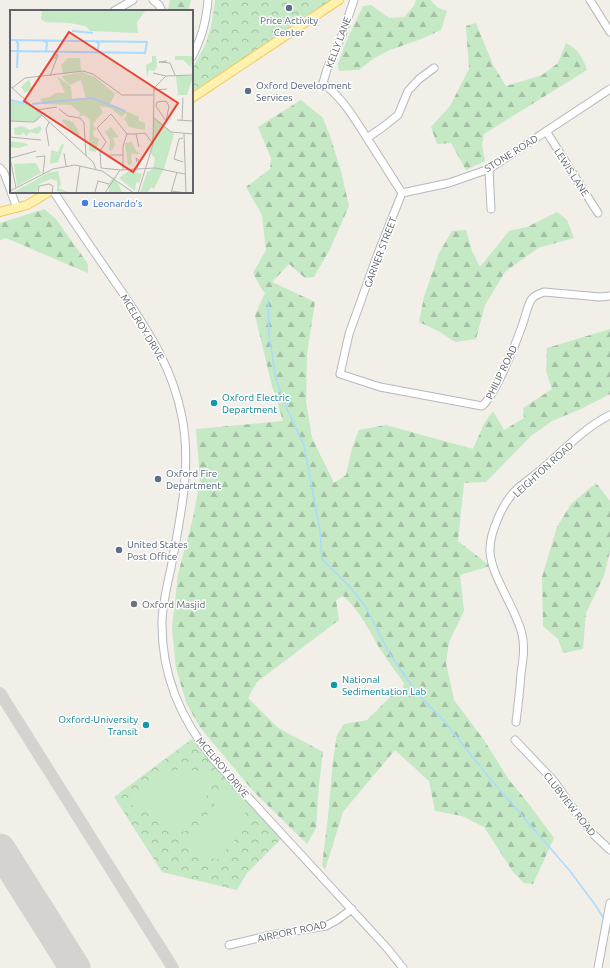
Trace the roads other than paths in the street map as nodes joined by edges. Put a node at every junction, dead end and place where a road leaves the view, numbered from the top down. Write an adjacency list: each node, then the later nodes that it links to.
1 (133, 0): 7 (street)
2 (153, 0): 8 (street)
3 (208, 0): 10 (street)
4 (339, 0): 13 (main road)
5 (354, 0): 15 (street, KELLY LANE)
6 (590, 0): 9 (street)
7 (116, 10)
8 (162, 10)
9 (610, 32)
10 (193, 54)
11 (434, 68): 15 (street)
12 (610, 89): 14 (street, STONE ROAD)
13 (193, 97)
14 (546, 131): 17 (street, STONE ROAD); 26 (street, LEWIS LANE)
15 (367, 138): 22 (street)
16 (0, 168): 18 (street)
17 (489, 169): 22 (street, STONE ROAD); 24 (street)
18 (10, 189)
19 (12, 193): 23 (street)
20 (47, 193): 23 (main road)
21 (55, 193): 34 (street, MCELROY DRIVE)
22 (402, 193): 28 (street, GARNER STREET)
23 (17, 208): 25 (main road)
24 (491, 209)
25 (0, 212)
26 (598, 213)
27 (610, 296): 28 (street, PHILIP ROAD)
28 (340, 374)
29 (610, 415): 30 (street, LEIGHTON ROAD)
30 (516, 722)
31 (515, 740): 32 (street, CLUBVIEW ROAD)
32 (610, 850)
33 (609, 906): 37 (street)
34 (352, 909): 35 (street, AIRPORT ROAD); 36 (street, MCELROY DRIVE)
35 (229, 945)
36 (404, 968)
37 (598, 968)

